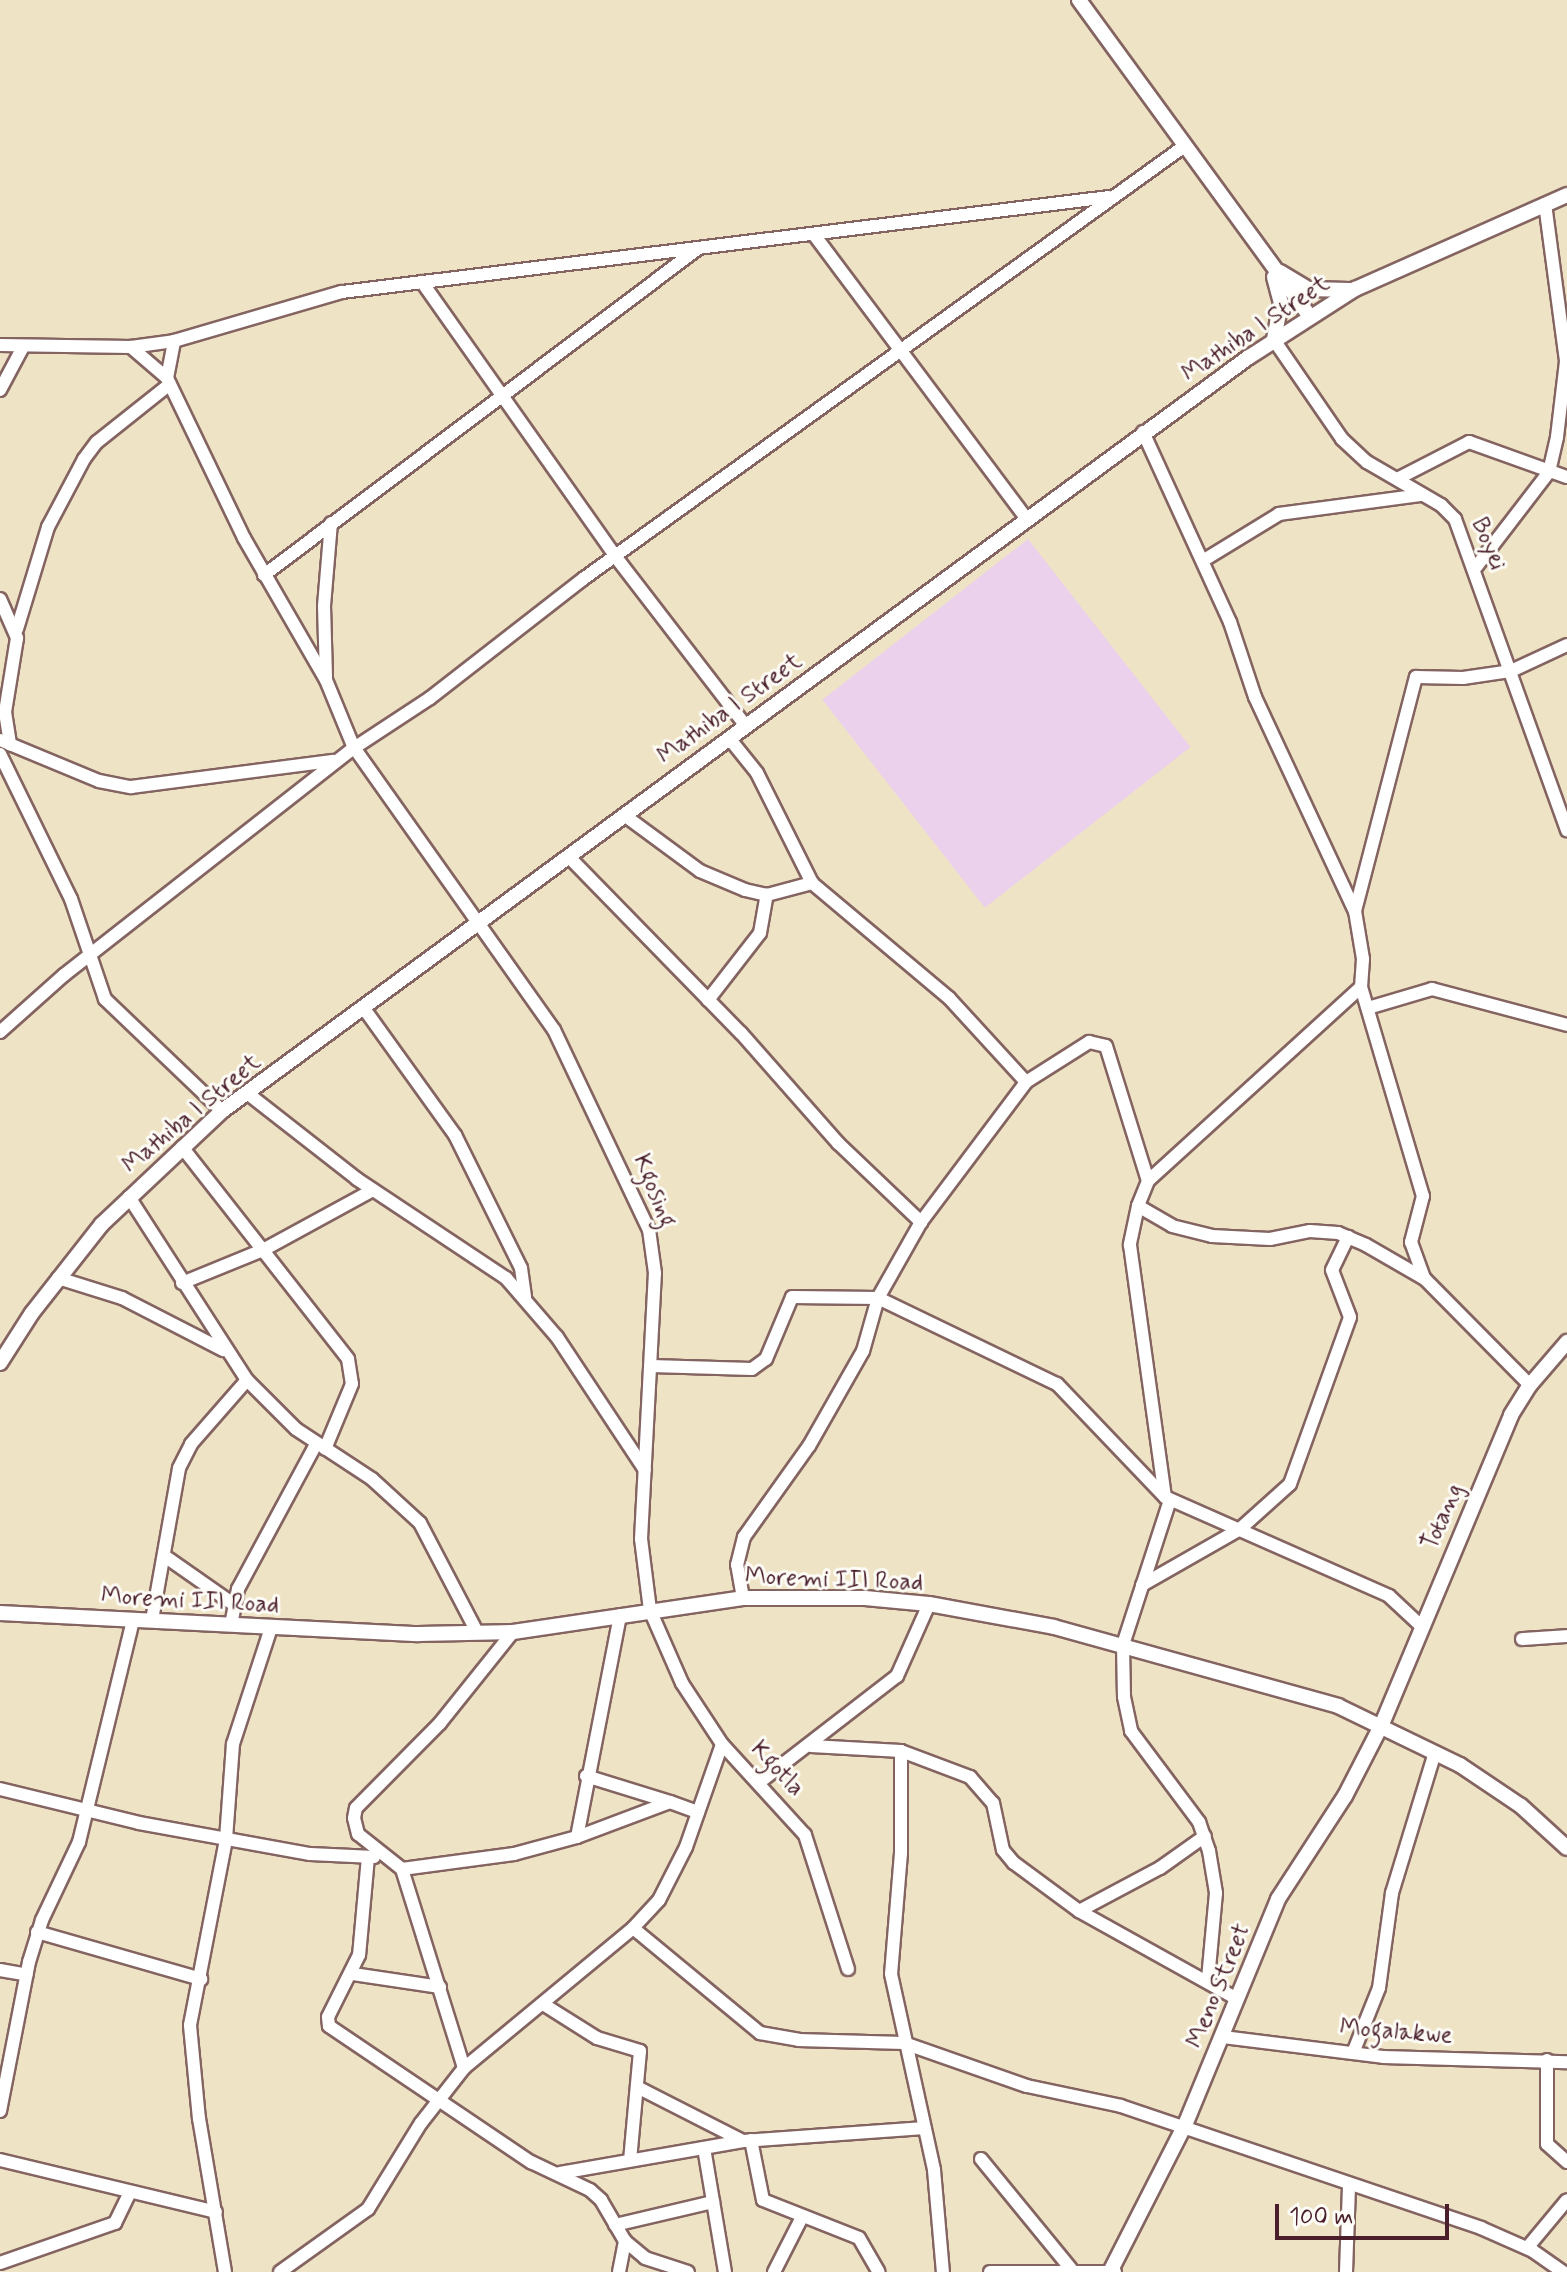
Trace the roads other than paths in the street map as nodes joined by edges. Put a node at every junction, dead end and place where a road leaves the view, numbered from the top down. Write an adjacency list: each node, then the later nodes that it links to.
1 (1079, 0): 2 (street)
2 (1183, 147): 4 (street); 8 (street)
3 (1567, 195): 5 (street, Mathiba I Street)
4 (1112, 196): 6 (street); 17 (street)
5 (1545, 204): 10 (street, Mathiba I Street); 22 (street)
6 (815, 236): 7 (street); 17 (street)
7 (696, 249): 9 (street); 20 (street)
8 (1269, 265): 10 (street); 11 (street); 12 (street)
9 (422, 282): 13 (street); 20 (street)
10 (1355, 289): 11 (street, Mathiba I Street)
11 (1310, 317): 12 (street, Mathiba I Street)
12 (1274, 340): 21 (street, Mathiba I Street); 24 (street, Boyei)
13 (174, 341): 16 (street); 18 (street)
14 (0, 345): 15 (street)
15 (23, 347): 16 (street); 19 (street)
16 (131, 347): 18 (street)
17 (900, 350): 26 (street); 28 (street)
18 (168, 381): 31 (street); 33 (street)
19 (0, 390)
20 (500, 393): 27 (street); 28 (street)
21 (1143, 432): 26 (street, Mathiba I Street); 29 (street)
22 (1549, 472): 23 (street); 24 (street); 30 (street)
23 (1567, 477)
24 (1397, 479): 25 (street, Boyei)
25 (1424, 495): 29 (street); 30 (street, Boyei)
26 (1026, 518): 37 (street, Mathiba I Street)
27 (331, 523): 31 (street); 36 (street)
28 (615, 556): 37 (street); 40 (street)
29 (1204, 560): 48 (street)
30 (1476, 567): 35 (street, Boyei)
31 (264, 575): 36 (street)
32 (0, 599): 33 (street)
33 (17, 629): 39 (street)
34 (1567, 645): 35 (street)
35 (1511, 671): 44 (street, Boyei); 48 (street)
36 (326, 680): 40 (street, Kgosing)
37 (746, 726): 38 (street, Mathiba I Street)
38 (729, 738): 43 (street, Mathiba I Street); 46 (street)
39 (5, 742): 42 (street)
40 (354, 748): 42 (street); 49 (street, Kgosing)
41 (0, 754): 50 (street)
42 (335, 761): 50 (street)
43 (624, 815): 45 (street, Mathiba I Street); 47 (street)
44 (1567, 830)
45 (568, 856): 49 (street, Mathiba I Street); 52 (street)
46 (812, 883): 47 (street); 57 (street)
47 (767, 895): 52 (street)
48 (1355, 911): 51 (street)
49 (481, 920): 53 (street, Mathiba I Street); 76 (street, Kgosing)
50 (92, 954): 56 (street); 59 (street)
51 (1361, 987): 54 (street); 61 (street)
52 (708, 1000): 65 (street)
53 (363, 1007): 58 (street, Mathiba I Street); 71 (street)
54 (1368, 1008): 55 (street); 69 (street)
55 (1567, 1025)
56 (0, 1032)
57 (1026, 1082): 61 (street); 65 (street)
58 (247, 1093): 59 (street, Mathiba I Street); 62 (street)
59 (222, 1111): 60 (street, Mathiba I Street)
60 (182, 1147): 63 (street, Mathiba I Street); 67 (street)
61 (1148, 1181): 64 (street)
62 (373, 1190): 67 (street); 71 (street)
63 (129, 1197): 68 (street, Mathiba I Street); 70 (street)
64 (1138, 1206): 66 (street); 81 (street)
65 (921, 1222): 72 (street)
66 (1348, 1237): 69 (street); 82 (street)
67 (263, 1250): 70 (street); 79 (street)
68 (58, 1278): 74 (street); 75 (street, Mathiba I Street)
69 (1425, 1279): 78 (street)
70 (182, 1283): 74 (street)
71 (525, 1297): 80 (street)
72 (878, 1298): 76 (street); 81 (street); 85 (street)
73 (1567, 1342): 78 (street, Totang)
74 (226, 1351): 77 (street)
75 (0, 1363)
76 (651, 1366): 80 (street, Kgosing)
77 (247, 1380): 79 (street); 83 (street)
78 (1530, 1385): 94 (street, Totang)
79 (321, 1447): 86 (street); 96 (street)
80 (645, 1470): 88 (street, Kgosing)
81 (1168, 1499): 82 (street); 84 (street)
82 (1240, 1529): 84 (street); 94 (street)
83 (166, 1557): 86 (street); 92 (street)
84 (1142, 1585): 100 (street)
85 (743, 1598): 87 (street, Moremi III Road); 88 (street, Moremi III Road)
86 (233, 1604): 93 (street)
87 (929, 1604): 100 (street, Moremi III Road); 103 (street)
88 (650, 1610): 90 (street, Moremi III Road); 102 (street, Kgotla)
89 (0, 1613): 91 (street, Moremi III Road)
90 (620, 1615): 97 (street, Moremi III Road); 106 (street)
91 (133, 1620): 92 (street, Moremi III Road); 111 (street)
92 (152, 1620): 93 (street, Moremi III Road)
93 (231, 1625): 95 (street, Moremi III Road)
94 (1420, 1625): 101 (street, Totang)
95 (271, 1628): 96 (street, Moremi III Road); 114 (street)
96 (477, 1632): 97 (street, Moremi III Road)
97 (513, 1632): 117 (street)
98 (1567, 1636): 99 (street)
99 (1522, 1639)
100 (1123, 1645): 101 (street, Moremi III Road); 112 (street)
101 (1382, 1724): 105 (street, Moremi III Road); 129 (street, Meno Street)
102 (722, 1744): 107 (street, Kgotla); 110 (street)
103 (811, 1746): 104 (street); 107 (street)
104 (901, 1751): 119 (street); 132 (street)
105 (1435, 1752): 115 (street, Moremi III Road); 133 (street)
106 (586, 1776): 109 (street); 113 (street)
107 (761, 1781): 122 (street, Kgotla)
108 (0, 1789): 111 (street)
109 (670, 1802): 110 (street); 113 (street)
110 (698, 1812): 120 (street)
111 (88, 1813): 114 (street); 121 (street)
112 (1205, 1836): 119 (street); 127 (street)
113 (577, 1837): 118 (street)
114 (226, 1839): 116 (street); 126 (street)
115 (1567, 1848)
116 (368, 1857): 117 (street); 124 (street)
117 (383, 1857): 118 (street)
118 (402, 1869): 128 (street)
119 (1079, 1911): 127 (street)
120 (633, 1928): 130 (street); 132 (street)
121 (37, 1932): 125 (street); 126 (street)
122 (848, 1969)
123 (0, 1970): 125 (street)
124 (353, 1974): 128 (street); 138 (street)
125 (27, 1975): 139 (street)
126 (201, 1979): 153 (street)
127 (1208, 1980): 129 (street)
128 (440, 1987): 136 (street)
129 (1237, 1999): 131 (street, Meno Street)
130 (543, 2004): 136 (street); 137 (street)
131 (1223, 2037): 133 (street, Mogalakwe); 140 (street, Meno Street)
132 (904, 2043): 140 (street); 141 (street)
133 (1353, 2053): 134 (street, Mogalakwe)
134 (1547, 2060): 135 (street, Mogalakwe); 147 (street)
135 (1567, 2062)
136 (464, 2068): 138 (street)
137 (637, 2087): 142 (street); 146 (street)
138 (439, 2097): 148 (street); 162 (street)
139 (0, 2111)
140 (1185, 2125): 149 (street); 160 (street, Meno Street)
141 (925, 2128): 142 (street); 168 (street)
142 (747, 2140): 143 (street); 154 (street)
143 (704, 2148): 146 (street); 152 (street)
144 (981, 2159): 159 (street)
145 (0, 2160): 150 (street)
146 (630, 2160): 148 (street)
147 (1567, 2162)
148 (560, 2173): 155 (street)
149 (1349, 2185): 157 (street); 170 (street)
150 (130, 2192): 153 (street); 158 (street)
151 (1567, 2200): 157 (street)
152 (713, 2202): 155 (street); 165 (street)
153 (216, 2212): 161 (street)
154 (802, 2217): 166 (street); 167 (street)
155 (615, 2225): 156 (street)
156 (625, 2241): 163 (street); 164 (street)
157 (1527, 2248): 171 (street)
158 (0, 2263)
159 (1071, 2269): 160 (street); 169 (street)
160 (1112, 2271)
161 (225, 2272)
162 (280, 2272)
163 (619, 2272)
164 (688, 2272)
165 (725, 2272)
166 (774, 2272)
167 (879, 2272)
168 (943, 2272)
169 (990, 2272)
170 (1346, 2272)
171 (1563, 2272)

